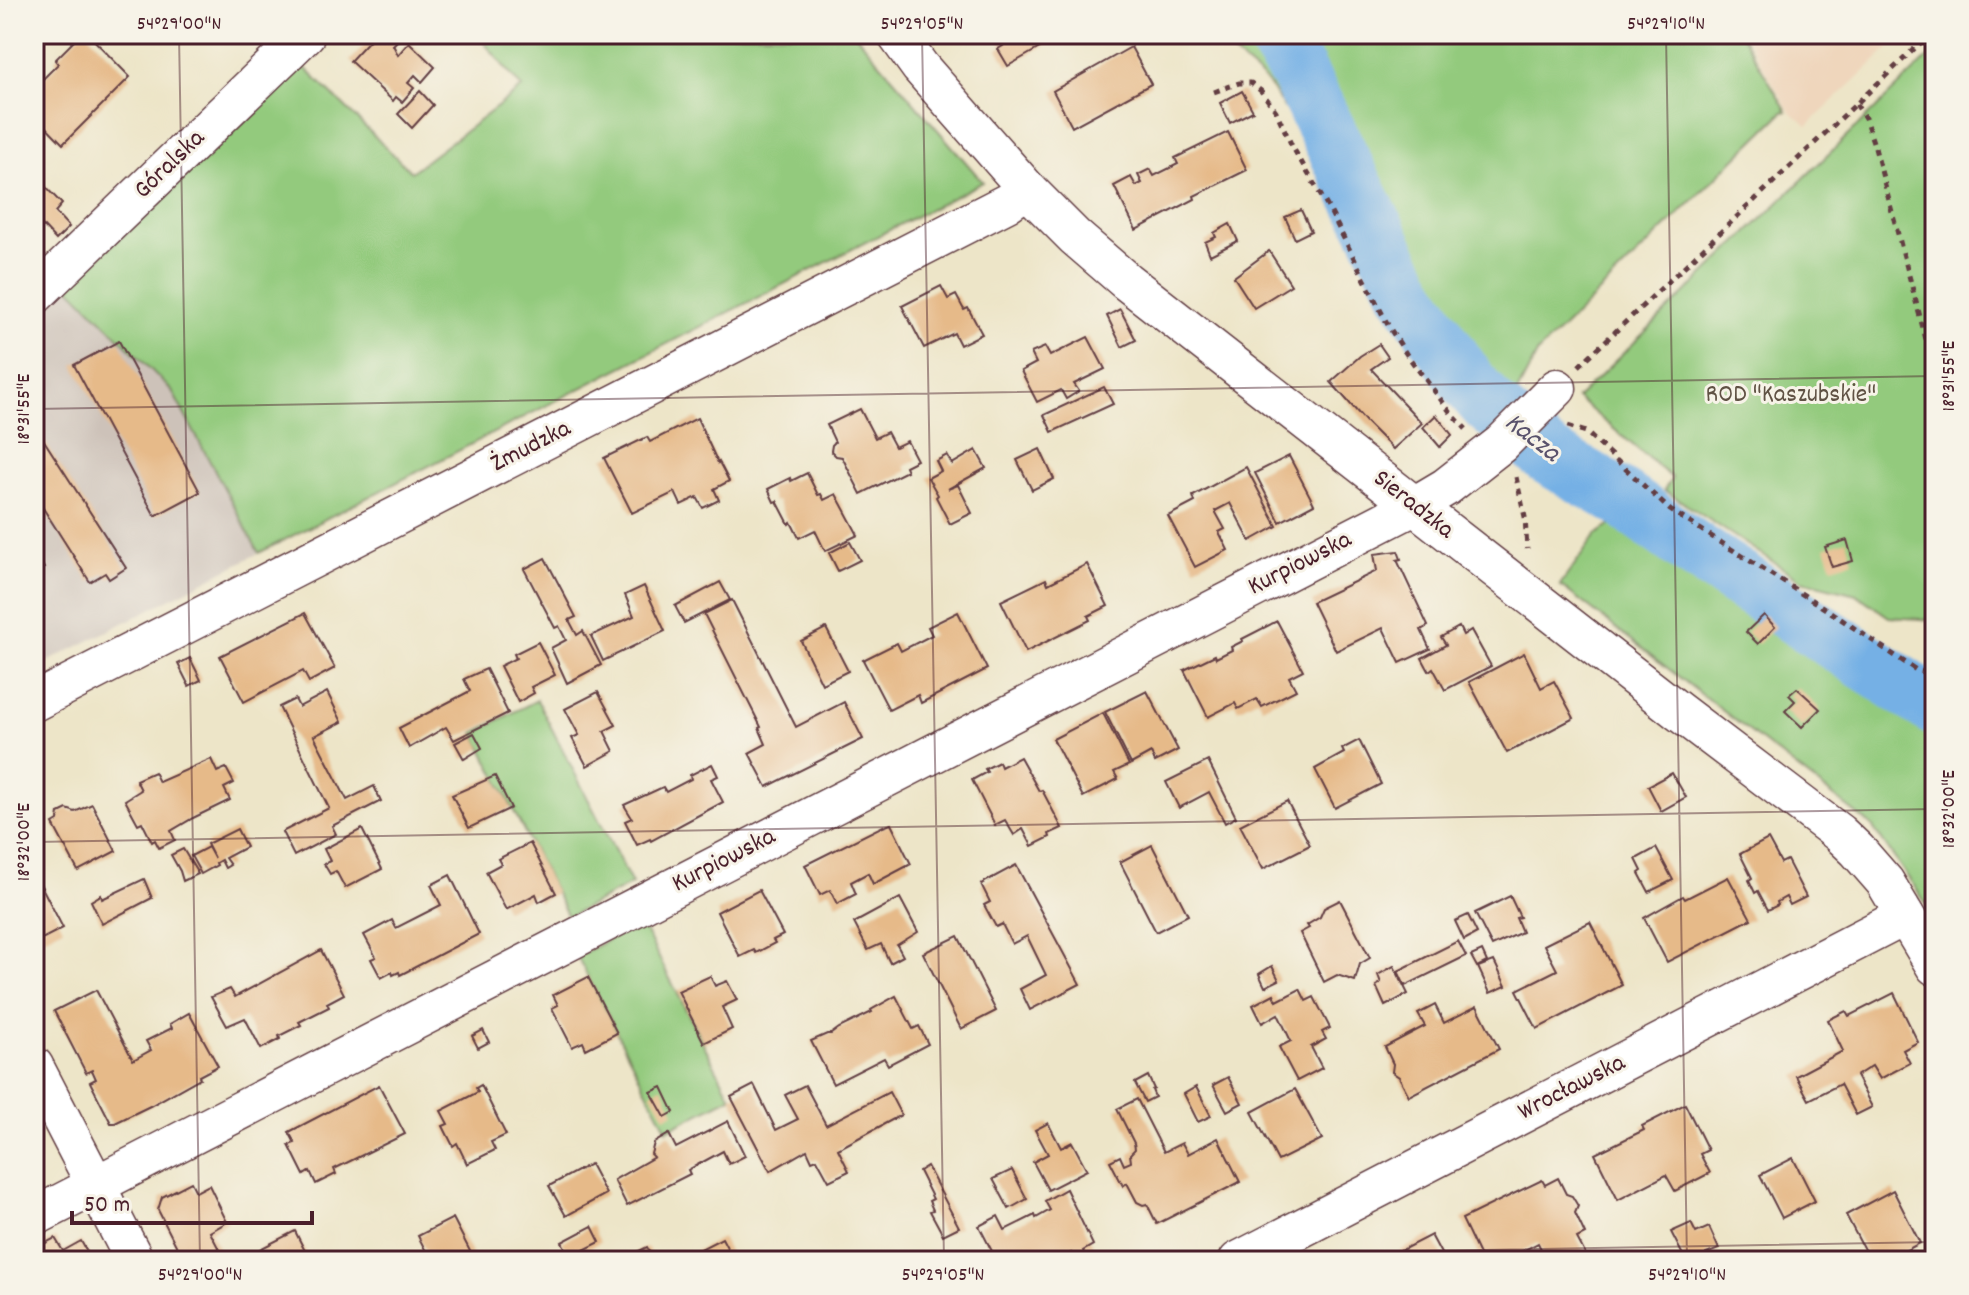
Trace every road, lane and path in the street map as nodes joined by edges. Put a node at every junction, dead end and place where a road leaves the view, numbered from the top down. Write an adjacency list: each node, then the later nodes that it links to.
1 (306, 34): 7 (street, Góralska)
2 (896, 34): 6 (street, Sieradzka)
3 (1930, 34): 5 (path)
4 (1214, 92): 10 (path)
5 (1856, 104): 8 (path); 9 (path)
6 (1027, 189): 11 (street, Sieradzka); 14 (street, Żmudzka)
7 (34, 296)
8 (1935, 373)
9 (1543, 401): 10 (street, Kurpiowska); 13 (path)
10 (1495, 448): 11 (street, Kurpiowska); 12 (path)
11 (1414, 506): 12 (street, Sieradzka); 18 (street, Kurpiowska)
12 (1525, 591): 15 (street, Sieradzka)
13 (1935, 675)
14 (34, 702)
15 (1905, 916): 16 (street, Sieradzka); 21 (street, Wrocławska)
16 (1935, 966)
17 (34, 1066): 18 (street)
18 (96, 1185): 19 (street, Kurpiowska); 20 (street)
19 (34, 1217)
20 (135, 1261)
21 (1238, 1261)

